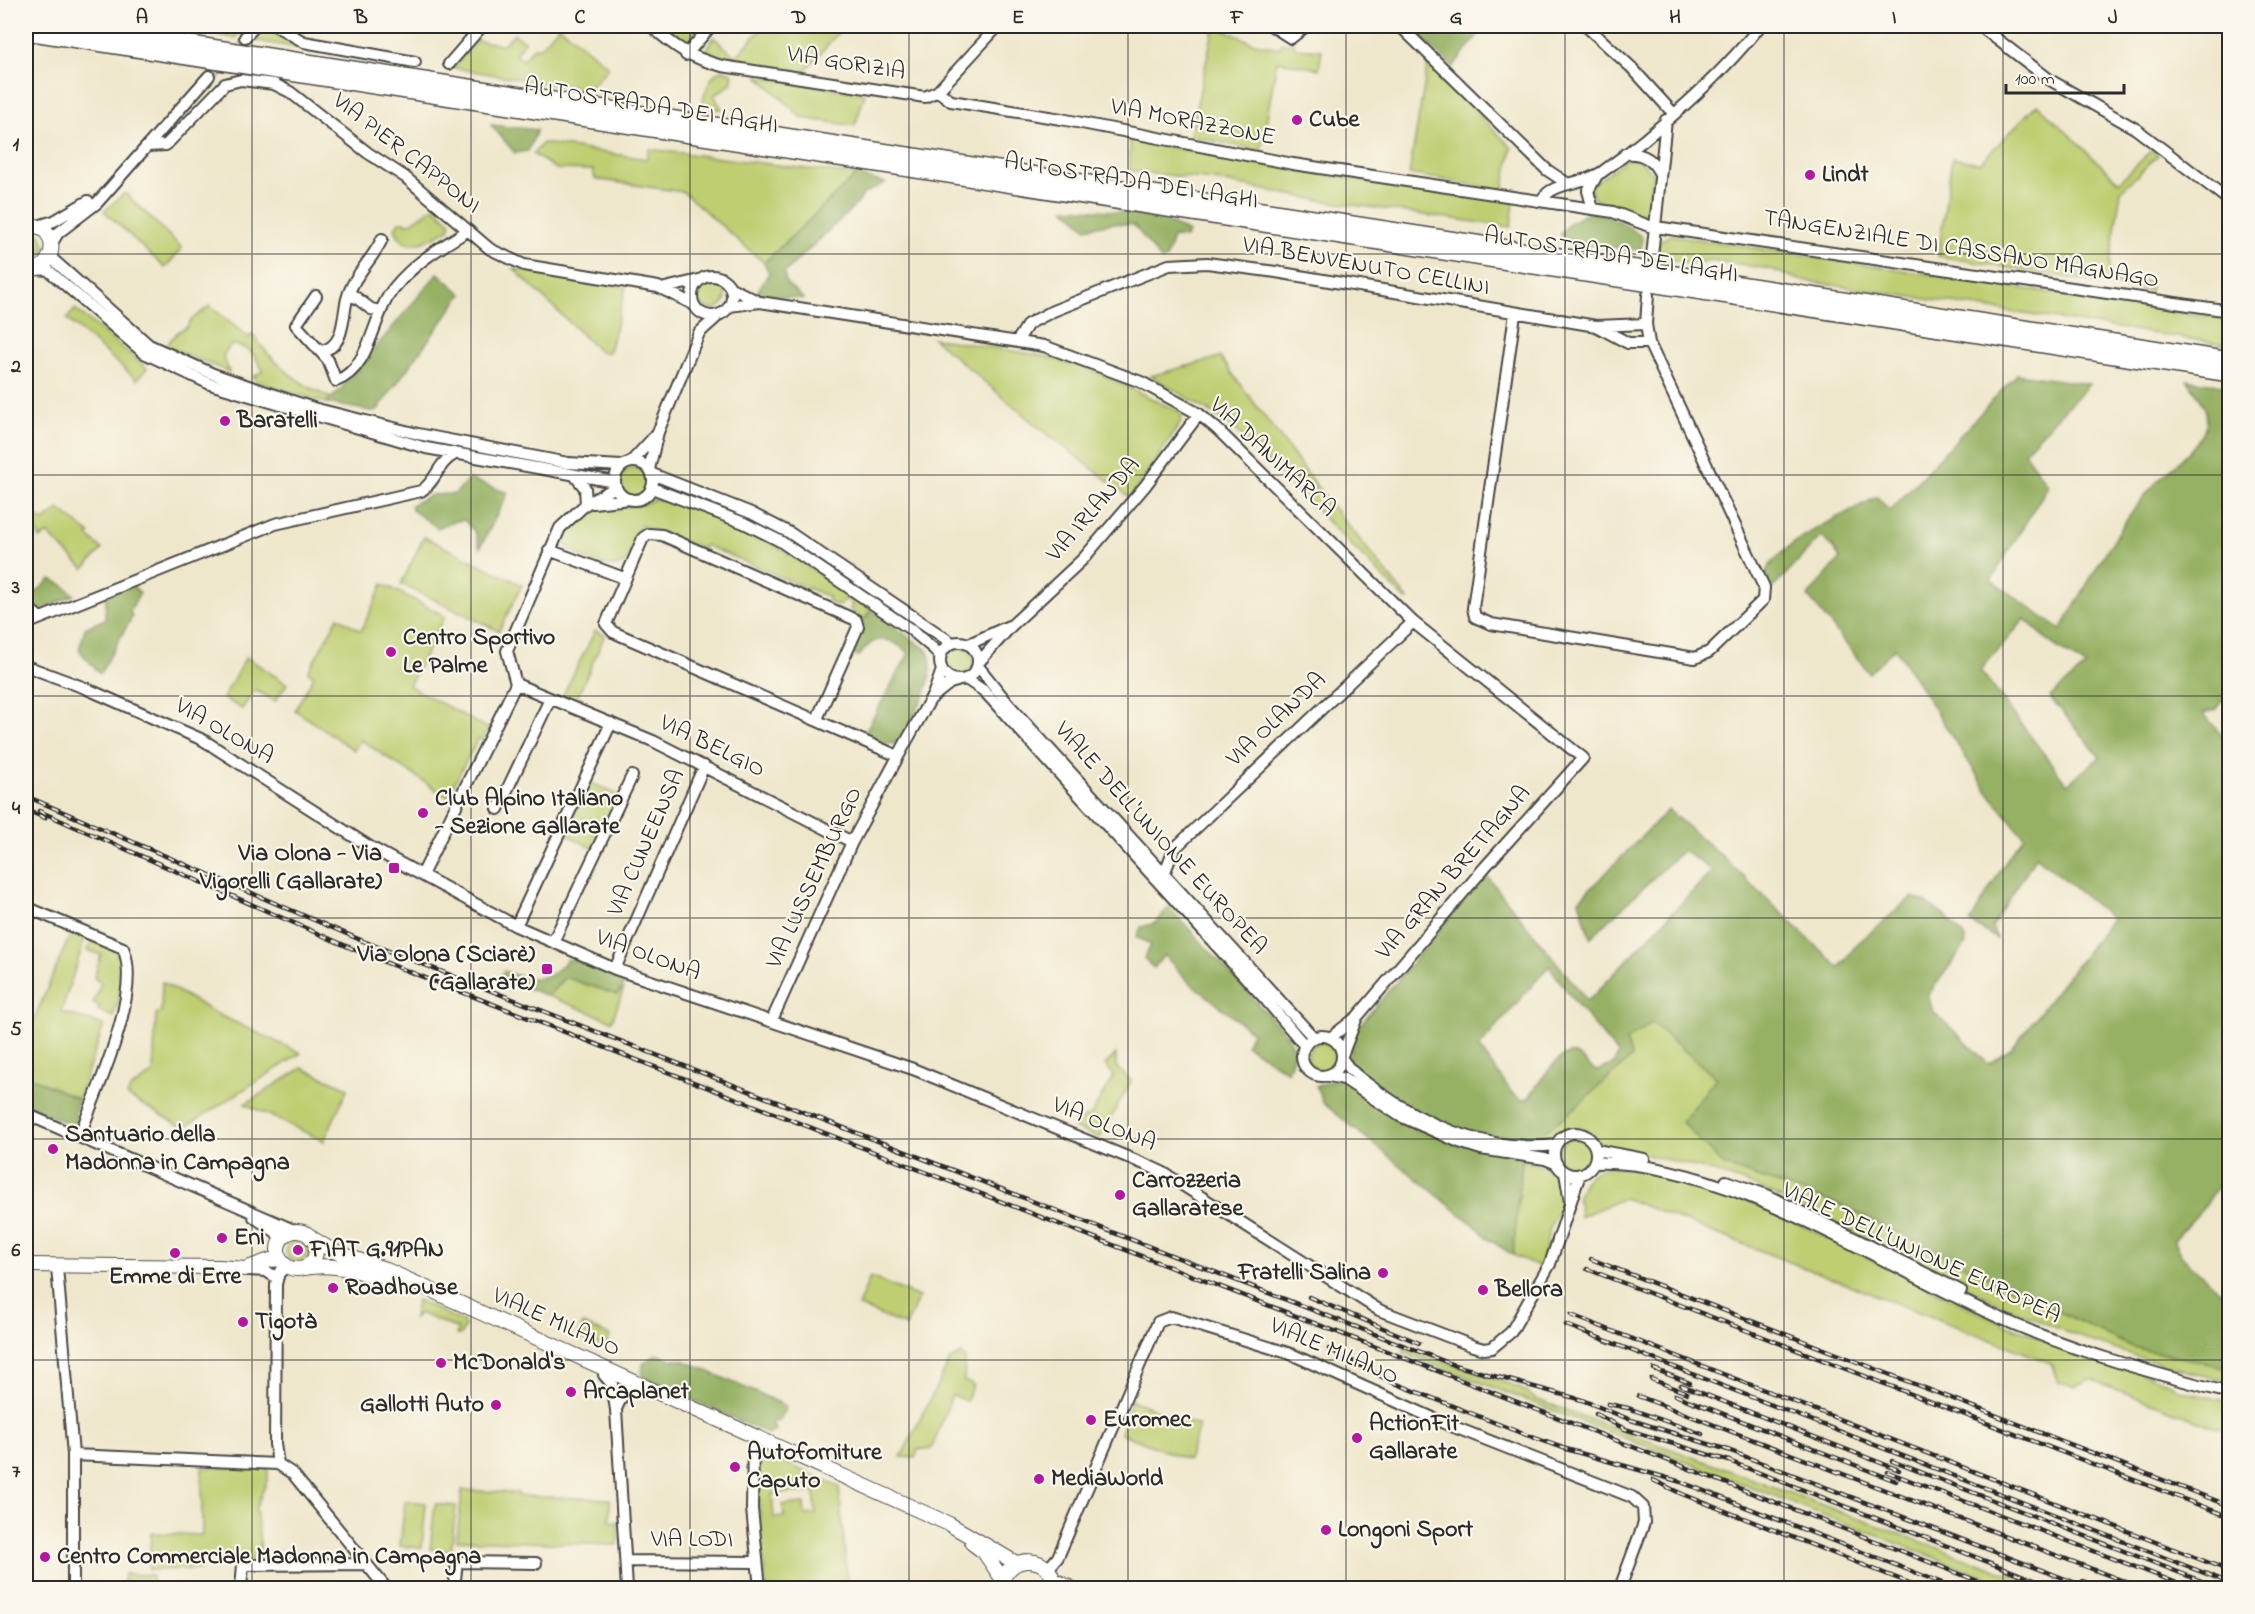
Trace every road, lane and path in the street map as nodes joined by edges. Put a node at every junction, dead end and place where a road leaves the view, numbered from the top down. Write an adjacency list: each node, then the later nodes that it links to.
1 (76, 26): 61 (highway, AUTOSTRADA DEI LAGHI)
2 (255, 26): 15 (street)
3 (276, 26): 17 (street)
4 (482, 26): 18 (street)
5 (651, 26): 16 (street, VIA GORIZIA)
6 (711, 26): 16 (street)
7 (998, 26): 20 (street)
8 (1272, 26): 9 (street)
9 (1306, 26)
10 (1586, 26): 21 (street)
11 (1760, 26): 21 (street)
12 (1980, 26): 31 (street)
13 (1405, 27): 24 (street)
14 (26, 32): 62 (highway, AUTOSTRADA DEI LAGHI)
15 (244, 37)
16 (686, 55): 20 (street, VIA GORIZIA)
17 (415, 62)
18 (449, 64)
19 (209, 76): 22 (street, VIA PIER CAPPONI)
20 (938, 91): 30 (street, VIA MORAZZONE)
21 (1669, 116): 23 (street); 26 (street)
22 (148, 146): 29 (street, VIA PIER CAPPONI); 38 (street, VIA PIER CAPPONI)
23 (1625, 154): 25 (street); 26 (street)
24 (1547, 170): 27 (street); 28 (street)
25 (1598, 175): 27 (street); 33 (street)
26 (1660, 175): 32 (street)
27 (1568, 184): 28 (street)
28 (1551, 190): 30 (street)
29 (106, 191): 34 (street, VIA PIER CAPPONI); 40 (street, VIA PIER CAPPONI)
30 (1542, 200): 33 (street, VIA MORAZZONE)
31 (2229, 201)
32 (1656, 208): 36 (street); 37 (street, TANGENZIALE DI CASSANO MAGNAGO)
33 (1593, 209): 35 (street, VIA MORAZZONE)
34 (29, 224): 40 (main road)
35 (1638, 224): 36 (street, VIA MORAZZONE); 36 (street)
36 (1654, 227): 37 (street, TANGENZIALE DI CASSANO MAGNAGO)
37 (1685, 229): 52 (street, TANGENZIALE DI CASSANO MAGNAGO)
38 (467, 231): 43 (street, VIA PIER CAPPONI); 51 (street)
39 (382, 239): 47 (street)
40 (51, 250): 41 (main road); 67 (street)
41 (28, 270): 65 (street)
42 (699, 280): 43 (street, VIA PIER CAPPONI); 44 (street, VIA PIER CAPPONI); 49 (street)
43 (662, 288): 49 (street, VIA PIER CAPPONI)
44 (731, 288): 48 (street, VIA DANIMARCA); 50 (street)
45 (1648, 295): 55 (street)
46 (316, 296): 60 (street)
47 (347, 298): 51 (street); 60 (street)
48 (760, 302): 50 (street, VIA DANIMARCA); 58 (street, VIA DANIMARCA)
49 (694, 306): 53 (street, VIA PIER CAPPONI); 57 (street)
50 (729, 306): 53 (street)
51 (380, 311): 60 (street)
52 (2229, 312)
53 (720, 314): 57 (street)
54 (1515, 314): 56 (street, VIA BENVENUTO CELLINI); 58 (street, VIA BENVENUTO CELLINI); 59 (street)
55 (1646, 324): 56 (street, VIA BENVENUTO CELLINI); 59 (street)
56 (1596, 326): 59 (street, VIA BENVENUTO CELLINI)
57 (699, 333): 64 (street)
58 (1018, 340): 63 (street, VIA DANIMARCA)
59 (1649, 343)
60 (321, 351)
61 (2229, 360)
62 (2229, 374)
63 (1199, 414): 79 (street, VIA DANIMARCA); 81 (street, VIA IRLANDA)
64 (658, 432): 67 (street); 69 (street)
65 (426, 448): 66 (street); 68 (street)
66 (455, 454): 68 (street); 70 (street)
67 (627, 464): 69 (street); 71 (street)
68 (436, 470): 78 (street)
69 (651, 471): 72 (street); 82 (street)
70 (576, 477): 71 (street); 74 (street)
71 (615, 484): 73 (street); 74 (street)
72 (652, 488): 73 (street); 84 (street)
73 (630, 499): 74 (street)
74 (586, 504): 75 (street)
75 (549, 550): 76 (street); 89 (street)
76 (624, 578): 92 (street); 92 (street)
77 (26, 606): 78 (street)
78 (39, 617): 80 (street)
79 (1413, 622): 95 (street, VIA DANIMARCA); 100 (street, VIA OLANDA)
80 (26, 624)
81 (1012, 625): 83 (street, VIA IRLANDA); 85 (street, VIA IRLANDA)
82 (951, 643): 83 (street); 84 (street)
83 (969, 644): 85 (street, VIALE DELL'UNIONE EUROPEA)
84 (940, 657): 87 (street)
85 (978, 664): 88 (street); 101 (street, VIALE DELL'UNIONE EUROPEA)
86 (26, 666): 103 (street, VIA OLONA)
87 (942, 670): 88 (street, VIALE DELL'UNIONE EUROPEA); 91 (street, VIA LUSSEMBURGO)
88 (962, 680): 91 (street, VIA LUSSEMBURGO); 112 (street, VIALE DELL'UNIONE EUROPEA)
89 (516, 684): 90 (street, VIA BELGIO); 103 (street)
90 (550, 699): 93 (street, VIA BELGIO); 98 (street)
91 (932, 699): 94 (street, VIA LUSSEMBURGO)
92 (817, 719): 94 (street)
93 (610, 723): 96 (street, VIA BELGIO); 105 (street)
94 (898, 756): 99 (street, VIA LUSSEMBURGO)
95 (1583, 758): 108 (street, VIA GRAN BRETAGNA)
96 (704, 766): 99 (street, VIA BELGIO); 107 (street, VIA CUNEENSA)
97 (632, 776): 106 (street)
98 (498, 808)
99 (852, 842): 109 (street, VIA LUSSEMBURGO)
100 (1172, 851): 101 (street); 102 (street, VIA OLANDA)
101 (1146, 855): 102 (street, VIALE DELL'UNIONE EUROPEA)
102 (1164, 874): 110 (street, VIALE DELL'UNIONE EUROPEA)
103 (422, 875): 105 (street, VIA OLONA)
104 (26, 907): 116 (street)
105 (516, 926): 106 (street, VIA OLONA)
106 (553, 942): 107 (street, VIA OLONA)
107 (615, 969): 109 (street, VIA OLONA)
108 (1358, 1017): 111 (street, VIA GRAN BRETAGNA); 113 (street, VIA GRAN BRETAGNA)
109 (772, 1020): 123 (street, VIA OLONA)
110 (1314, 1038): 111 (street); 112 (street)
111 (1330, 1038): 113 (street)
112 (1305, 1046): 114 (street, VIALE DELL'UNIONE EUROPEA)
113 (1343, 1057): 114 (street); 117 (street)
114 (1329, 1076): 120 (street, VIALE DELL'UNIONE EUROPEA)
115 (26, 1114): 116 (street)
116 (79, 1137): 124 (street)
117 (1556, 1144): 118 (street); 120 (street)
118 (1596, 1150): 119 (street); 135 (street, VIALE DELL'UNIONE EUROPEA)
119 (1594, 1163): 122 (street); 137 (street, VIALE DELL'UNIONE EUROPEA)
120 (1557, 1164): 121 (street)
121 (1565, 1173): 122 (street); 123 (street)
122 (1580, 1174): 123 (street, VIA OLONA)
123 (1571, 1203)
124 (244, 1210): 125 (street); 127 (street)
125 (296, 1231): 126 (main road); 127 (main road)
126 (310, 1237): 131 (main road); 145 (main road, VIALE MILANO)
127 (281, 1255): 130 (main road); 131 (main road); 132 (main road); 133 (street)
128 (26, 1265): 129 (main road)
129 (57, 1267): 130 (main road); 140 (street)
130 (219, 1267): 132 (main road)
131 (305, 1268): 134 (main road, VIALE MILANO)
132 (245, 1269): 133 (street)
133 (275, 1280): 141 (street)
134 (604, 1375): 136 (main road, VIALE MILANO); 138 (street)
135 (2229, 1387)
136 (633, 1388): 138 (street); 139 (main road, VIALE MILANO)
137 (2229, 1393)
138 (616, 1410): 142 (street)
139 (753, 1442): 143 (street); 148 (main road, VIALE MILANO)
140 (73, 1455): 141 (street); 149 (street)
141 (278, 1464): 146 (street)
142 (626, 1561): 143 (street, VIA LODI); 153 (street)
143 (758, 1562): 154 (street)
144 (536, 1563): 152 (street)
145 (1016, 1563): 147 (main road); 148 (main road)
146 (366, 1564): 150 (street); 151 (street)
147 (1050, 1575): 155 (main road); 156 (street, VIALE MILANO)
148 (1002, 1584)
149 (73, 1588)
150 (242, 1588)
151 (386, 1588)
152 (454, 1588)
153 (627, 1588)
154 (760, 1588)
155 (1071, 1588)
156 (1620, 1588)

